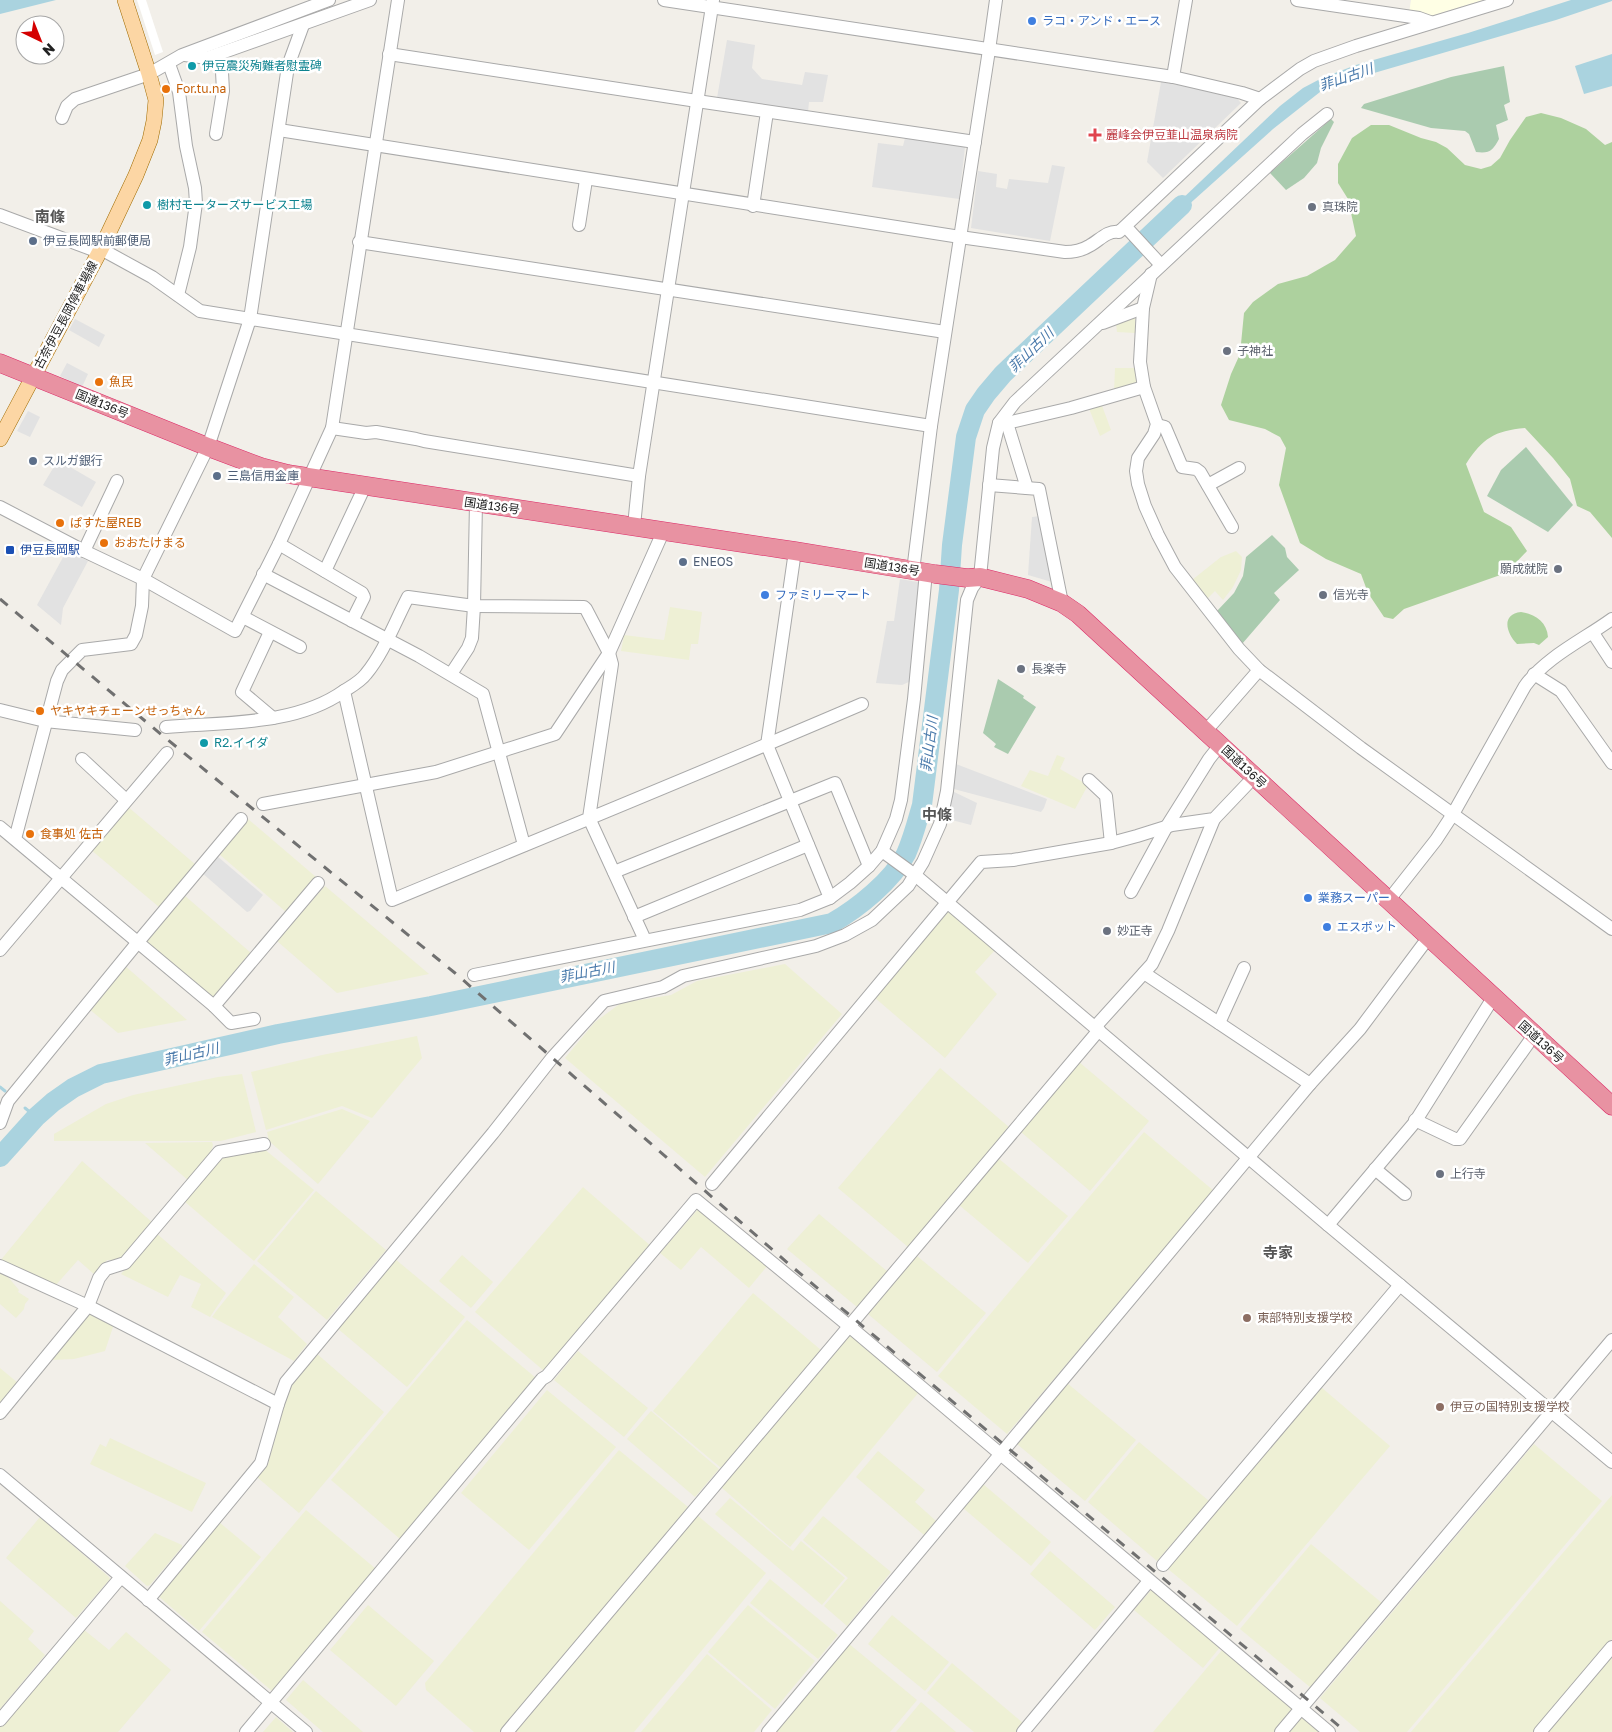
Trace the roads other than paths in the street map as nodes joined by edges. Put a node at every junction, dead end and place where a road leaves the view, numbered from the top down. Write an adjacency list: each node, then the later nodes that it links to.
1 (125, 0): 19 (main road, 古奈伊豆長岡停車場線)
2 (329, 0): 17 (street)
3 (370, 0): 13 (street)
4 (398, 0): 16 (street)
5 (664, 0): 11 (street)
6 (996, 0): 14 (street)
7 (1186, 0): 20 (street)
8 (1297, 0): 10 (street)
9 (1507, 0): 12 (street)
10 (1325, 2): 12 (street)
11 (713, 4): 14 (street); 22 (street)
12 (1430, 22): 21 (street)
13 (303, 25): 15 (street); 26 (street)
14 (990, 50): 20 (street); 28 (street)
15 (218, 54): 17 (street); 27 (street)
16 (389, 54): 22 (street); 29 (street)
17 (182, 55): 18 (street)
18 (169, 64): 19 (street); 42 (street)
19 (149, 74): 25 (street); 38 (main road, 古奈伊豆長岡停車場線)
20 (1174, 78): 21 (street)
21 (1260, 99): 35 (street)
22 (697, 101): 23 (street); 31 (street)
23 (767, 112): 28 (street); 32 (street)
24 (1327, 114): 39 (street)
25 (62, 118)
26 (279, 130): 29 (street); 44 (street)
27 (216, 134)
28 (975, 142): 36 (street)
29 (375, 147): 30 (street); 37 (street)
30 (586, 180): 31 (street); 34 (street)
31 (682, 195): 32 (street); 41 (street)
32 (753, 206): 36 (street)
33 (0, 215): 38 (street)
34 (579, 225)
35 (1126, 227): 36 (street); 39 (street)
36 (960, 237): 46 (street)
37 (360, 242): 41 (street); 47 (street)
38 (100, 251): 42 (street); 49 (main road, 古奈伊豆長岡停車場線)
39 (1159, 262): 40 (street)
40 (1151, 274): 43 (street); 45 (street)
41 (668, 289): 46 (street); 50 (street)
42 (178, 295): 44 (street)
43 (1143, 308): 45 (street); 51 (street)
44 (250, 318): 47 (street); 57 (street)
45 (1096, 326): 52 (street)
46 (945, 332): 54 (street)
47 (346, 335): 50 (street); 55 (street)
48 (0, 363): 49 (highway, 国道136号)
49 (33, 376): 56 (main road, 古奈伊豆長岡停車場線); 57 (highway, 国道136号)
50 (654, 383): 54 (street); 59 (street)
51 (1144, 387): 52 (street); 53 (street)
52 (1003, 423): 62 (street); 65 (street)
53 (1157, 425): 64 (street); 90 (street)
54 (931, 426): 75 (street)
55 (332, 428): 59 (street); 60 (street)
56 (0, 439)
57 (208, 447): 60 (highway, 国道136号); 78 (street)
58 (1239, 468): 64 (street)
59 (639, 476): 68 (street)
60 (310, 478): 63 (highway, 国道136号); 71 (street)
61 (117, 481): 72 (street)
62 (989, 485): 65 (street); 77 (street)
63 (365, 486): 66 (highway, 国道136号); 74 (street)
64 (1208, 486): 69 (street)
65 (1027, 488): 79 (street)
66 (476, 503): 68 (highway, 国道136号); 80 (street)
67 (0, 507): 72 (street)
68 (634, 526): 70 (highway, 国道136号)
69 (1232, 527)
70 (663, 532): 73 (highway, 国道136号); 88 (street)
71 (279, 544): 74 (street); 76 (street)
72 (84, 551): 78 (street)
73 (795, 551): 75 (highway, 国道136号); 101 (street)
74 (325, 570): 83 (street)
75 (925, 572): 77 (highway, 国道136号); 123 (street)
76 (263, 574): 81 (street); 83 (street)
77 (973, 577): 79 (highway, 国道136号); 126 (street)
78 (143, 579): 81 (street); 97 (street)
79 (1062, 603): 100 (highway, 国道136号)
80 (474, 606): 86 (street); 88 (street); 91 (street)
81 (243, 618): 84 (street)
82 (1612, 619): 85 (street)
83 (352, 621): 86 (street)
84 (270, 632): 87 (street); 96 (street)
85 (1593, 633): 89 (street); 92 (street)
86 (387, 640): 91 (street); 93 (street)
87 (300, 646)
88 (609, 653): 103 (street); 114 (street)
89 (1612, 662)
90 (1259, 670): 100 (street); 113 (street)
91 (451, 674): 103 (street)
92 (1534, 674): 106 (street); 113 (street)
93 (344, 691): 96 (street); 109 (street)
94 (862, 704): 101 (street)
95 (0, 710): 97 (street)
96 (273, 718): 98 (street)
97 (45, 721): 99 (street); 119 (street)
98 (166, 727)
99 (135, 730)
100 (1205, 732): 102 (highway, 国道136号)
101 (767, 745): 111 (street); 114 (street)
102 (1220, 746): 107 (highway, 国道136号); 117 (street)
103 (498, 752): 109 (street); 121 (street)
104 (166, 753): 110 (street)
105 (82, 759): 110 (street)
106 (1612, 763)
107 (1254, 777): 115 (street); 131 (highway, 国道136号)
108 (1088, 780): 120 (street)
109 (366, 784): 112 (street); 121 (street)
110 (126, 800): 127 (street)
111 (790, 801): 122 (street); 124 (street); 125 (street)
112 (263, 804)
113 (1453, 814): 131 (street); 134 (street)
114 (589, 818): 121 (street); 125 (street)
115 (1214, 818): 117 (street); 140 (street)
116 (241, 819): 137 (street)
117 (1167, 826): 120 (street); 129 (street)
118 (0, 827): 119 (street)
119 (15, 839): 127 (street)
120 (1111, 842): 132 (street)
121 (524, 845)
122 (808, 845): 130 (street); 133 (street)
123 (884, 852): 124 (street); 126 (street)
124 (869, 866): 130 (street)
125 (614, 872): 133 (street)
126 (914, 874): 132 (street); 164 (street)
127 (60, 877): 137 (street); 138 (street)
128 (318, 883): 143 (street)
129 (1131, 892)
130 (830, 898): 136 (street)
131 (1388, 901): 135 (highway, 国道136号)
132 (948, 903): 146 (street); 156 (street)
133 (634, 917): 136 (street)
134 (1612, 929)
135 (1428, 938): 142 (highway, 国道136号); 148 (street)
136 (645, 940): 141 (street)
137 (138, 942): 143 (street); 149 (street)
138 (0, 950)
139 (1244, 968): 145 (street)
140 (1144, 973): 145 (street); 146 (street)
141 (474, 975)
142 (1493, 998): 147 (highway, 国道136号); 151 (street)
143 (214, 1006): 144 (street)
144 (254, 1019)
145 (1219, 1023): 148 (street)
146 (1097, 1029): 154 (street); 162 (street)
147 (1534, 1035): 150 (highway, 国道136号); 151 (street)
148 (1310, 1084): 154 (street)
149 (4, 1098): 152 (street)
150 (1612, 1106)
151 (1415, 1120): 155 (street)
152 (0, 1123)
153 (264, 1144): 161 (street)
154 (1250, 1157): 158 (street); 167 (street)
155 (1375, 1169): 157 (street); 158 (street)
156 (712, 1184)
157 (1405, 1194)
158 (1328, 1225): 160 (street)
159 (0, 1266): 161 (street)
160 (1400, 1286): 166 (street); 170 (street)
161 (88, 1306): 164 (street); 165 (street)
162 (848, 1326): 167 (street); 175 (street); 180 (street)
163 (1612, 1340): 166 (street)
164 (278, 1404): 173 (street)
165 (0, 1412)
166 (1552, 1412): 168 (street); 176 (street)
167 (1000, 1455): 172 (street); 181 (street)
168 (1612, 1462)
169 (0, 1475): 171 (street)
170 (1163, 1565)
171 (121, 1577): 173 (street); 177 (street)
172 (1149, 1581): 176 (street); 182 (street)
173 (148, 1600): 175 (street)
174 (1612, 1647): 185 (street)
175 (270, 1702): 178 (street); 179 (street)
176 (1301, 1708): 183 (street); 184 (street)
177 (0, 1720)
178 (246, 1732)
179 (306, 1732)
180 (508, 1732)
181 (768, 1732)
182 (1023, 1732)
183 (1281, 1732)
184 (1329, 1732)
185 (1540, 1732)

